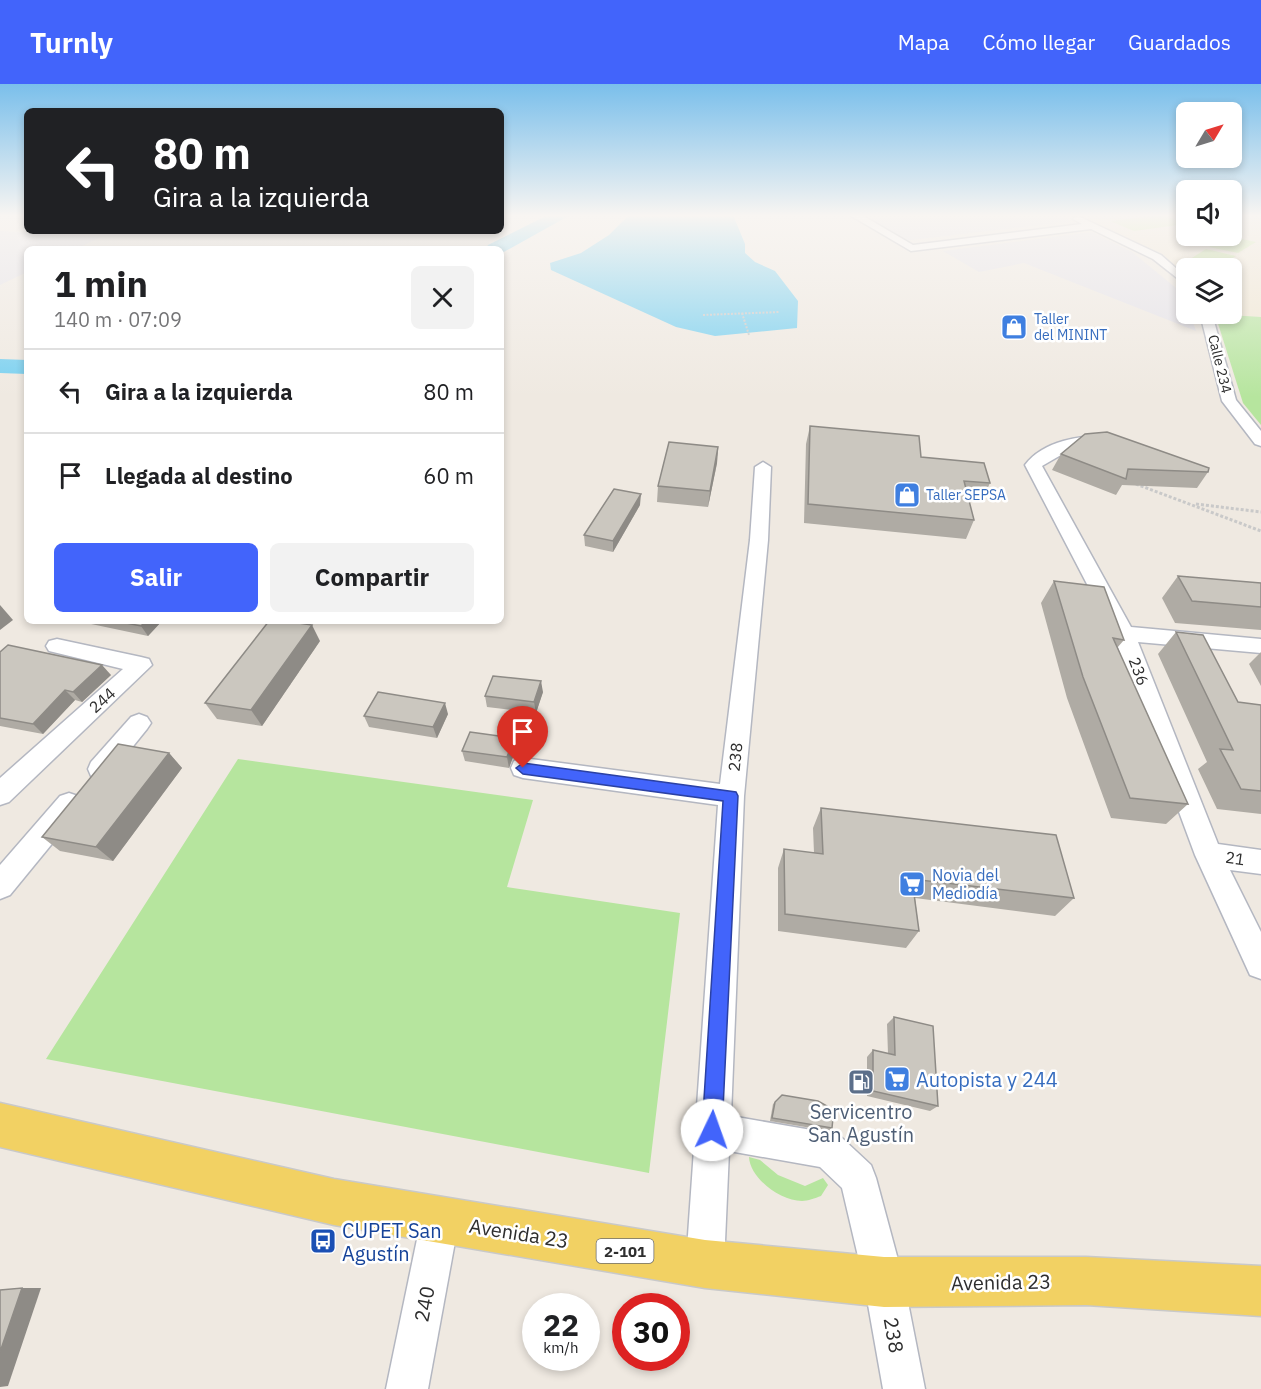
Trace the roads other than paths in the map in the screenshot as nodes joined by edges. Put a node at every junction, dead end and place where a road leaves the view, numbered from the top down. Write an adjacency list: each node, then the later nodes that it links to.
1 (1209, 324): 3 (street, Calle 234)
2 (1112, 440): 5 (street, 236)
3 (1261, 441)
4 (763, 467): 11 (street, 238)
5 (1124, 634): 7 (street); 12 (street, 236)
6 (57, 646): 10 (street, 244)
7 (1261, 646)
8 (139, 723): 14 (street)
9 (523, 768): 11 (street)
10 (0, 794)
11 (731, 796): 17 (street, 238)
12 (1209, 855): 13 (street, 21); 15 (street, 236)
13 (1261, 862)
14 (0, 886)
15 (1261, 964)
16 (0, 1125): 18 (main road, Avenida 23 / 2-101)
17 (712, 1130): 19 (street, 238); 20 (street, 238)
18 (440, 1220): 19 (main road, Avenida 23 / 2-101); 22 (street, 240)
19 (705, 1264): 20 (main road, Avenida 23 / 2-101)
20 (884, 1282): 21 (main road, Avenida 23 / 2-101); 23 (street, 238)
21 (1261, 1291)
22 (407, 1389)
23 (904, 1389)

